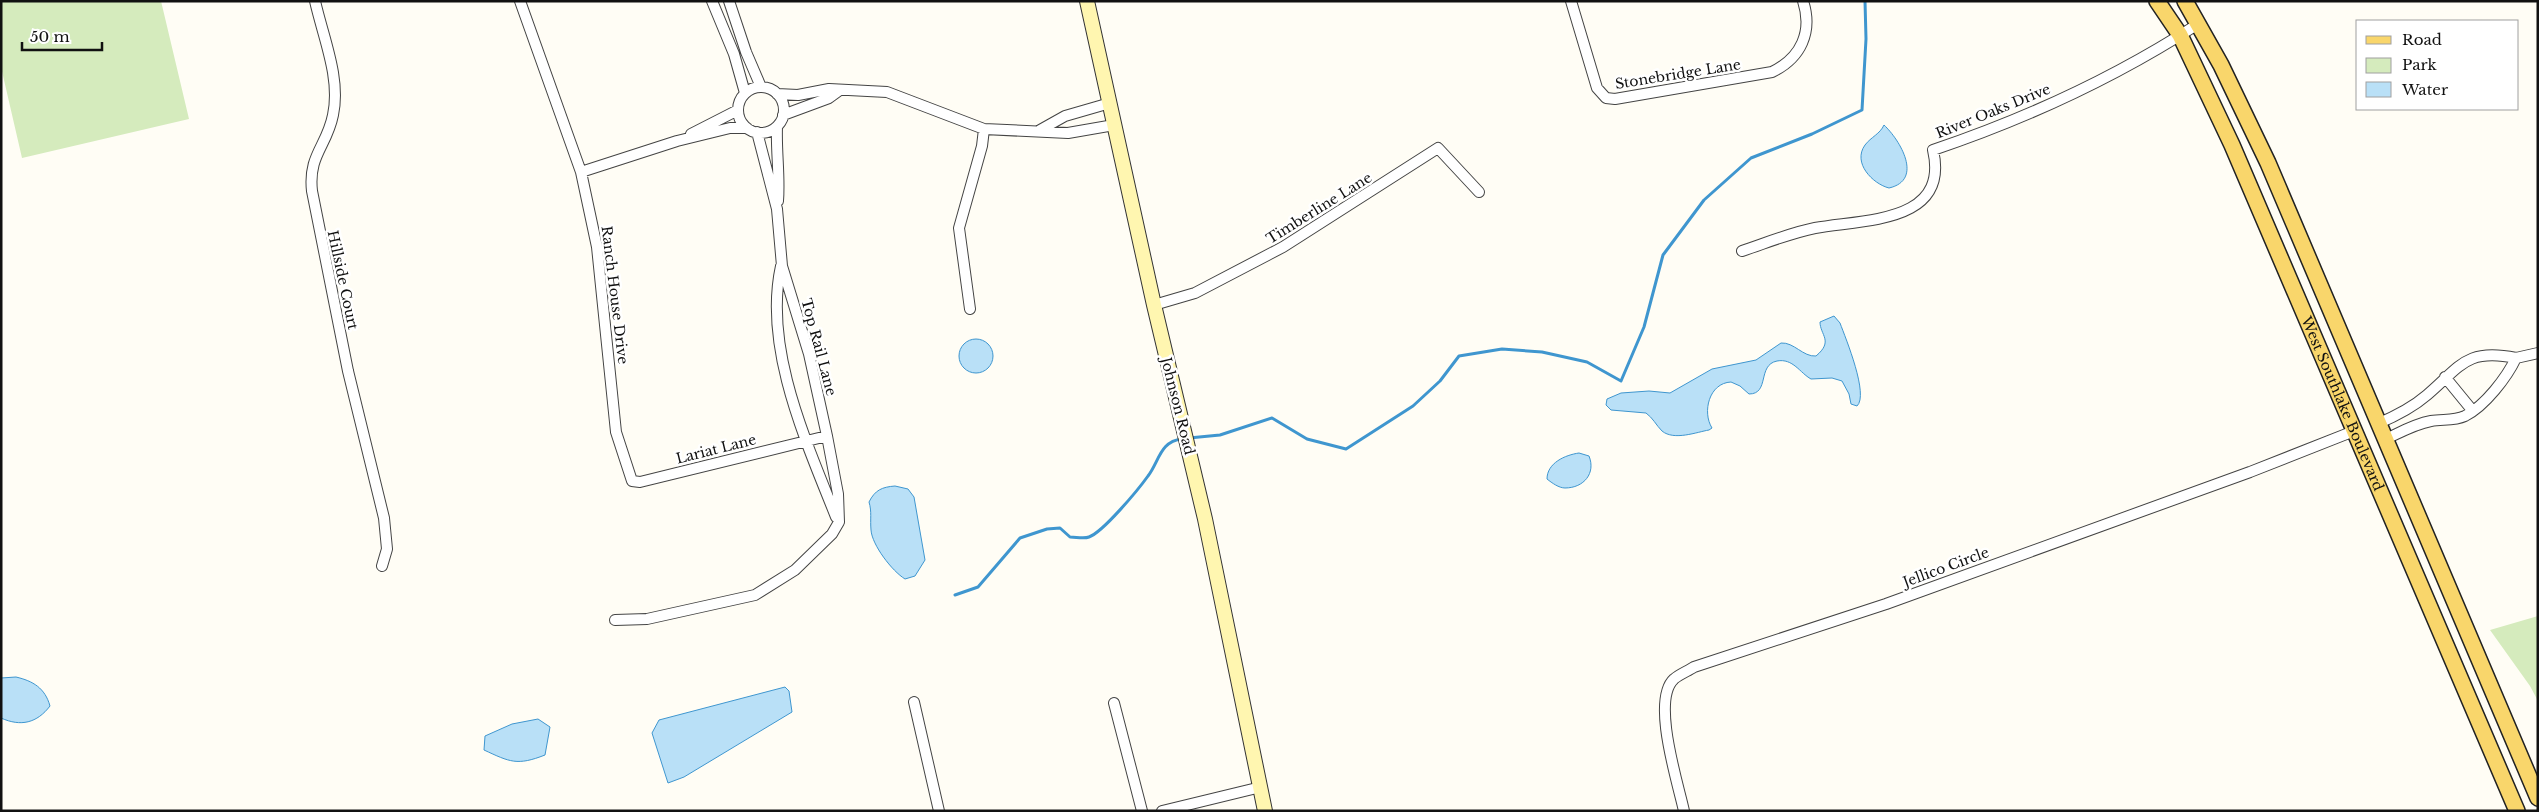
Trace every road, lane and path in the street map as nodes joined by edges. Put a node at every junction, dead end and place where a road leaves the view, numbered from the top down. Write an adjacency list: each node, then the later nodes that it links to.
1 (315, 1): 44 (street, Hillside Court)
2 (520, 1): 26 (street, Ranch House Drive)
3 (712, 1): 14 (street)
4 (729, 1): 12 (street)
5 (1087, 1): 16 (street, Johnson Road)
6 (1571, 1): 7 (street, Stonebridge Lane)
7 (1803, 1)
8 (2157, 1): 11 (main road, West Southlake Boulevard)
9 (2185, 1): 10 (main road, West Southlake Boulevard)
10 (2198, 24): 11 (street, River Oaks Drive); 37 (main road, West Southlake Boulevard)
11 (2180, 36): 29 (street, River Oaks Drive); 38 (main road, West Southlake Boulevard)
12 (762, 87): 14 (street); 15 (street)
13 (840, 90): 15 (street); 18 (street); 22 (street)
14 (745, 93): 17 (street)
15 (777, 94): 18 (street)
16 (1110, 103): 19 (street, Johnson Road); 23 (street)
17 (738, 110): 21 (street); 25 (street)
18 (783, 115): 20 (street)
19 (1114, 125): 23 (street); 31 (street, Johnson Road)
20 (777, 127): 24 (street); 28 (street, Top Rail Lane)
21 (747, 128): 24 (street); 25 (street)
22 (984, 129): 23 (street); 32 (street)
23 (1040, 130)
24 (757, 132): 28 (street, Top Rail Lane)
25 (677, 141): 26 (street)
26 (581, 172): 42 (street, Ranch House Drive)
27 (1479, 192): 31 (street, Timberline Lane)
28 (777, 209): 30 (street, Top Rail Lane)
29 (1742, 251)
30 (782, 266): 39 (street, Top Rail Lane); 41 (street, Top Rail Lane)
31 (1154, 305): 48 (street, Johnson Road)
32 (970, 309)
33 (2538, 353): 34 (street)
34 (2516, 358): 35 (street); 36 (street)
35 (2445, 377): 36 (street); 37 (street)
36 (2472, 410): 40 (street)
37 (2377, 424): 40 (main road, West Southlake Boulevard)
38 (2352, 425): 40 (main road); 54 (street, Jellico Circle); 55 (main road, West Southlake Boulevard)
39 (827, 436): 41 (street); 43 (street, Top Rail Lane)
40 (2384, 440): 49 (main road, West Southlake Boulevard)
41 (806, 442): 42 (street, Lariat Lane); 43 (street, Top Rail Lane)
42 (632, 481)
43 (838, 522): 45 (street)
44 (382, 566)
45 (615, 620)
46 (914, 702): 50 (street)
47 (1114, 703): 51 (street)
48 (1260, 787): 52 (street); 53 (street, Johnson Road)
49 (2538, 798)
50 (939, 811)
51 (1142, 811)
52 (1162, 811)
53 (1266, 811)
54 (1684, 811)
55 (2517, 811)

